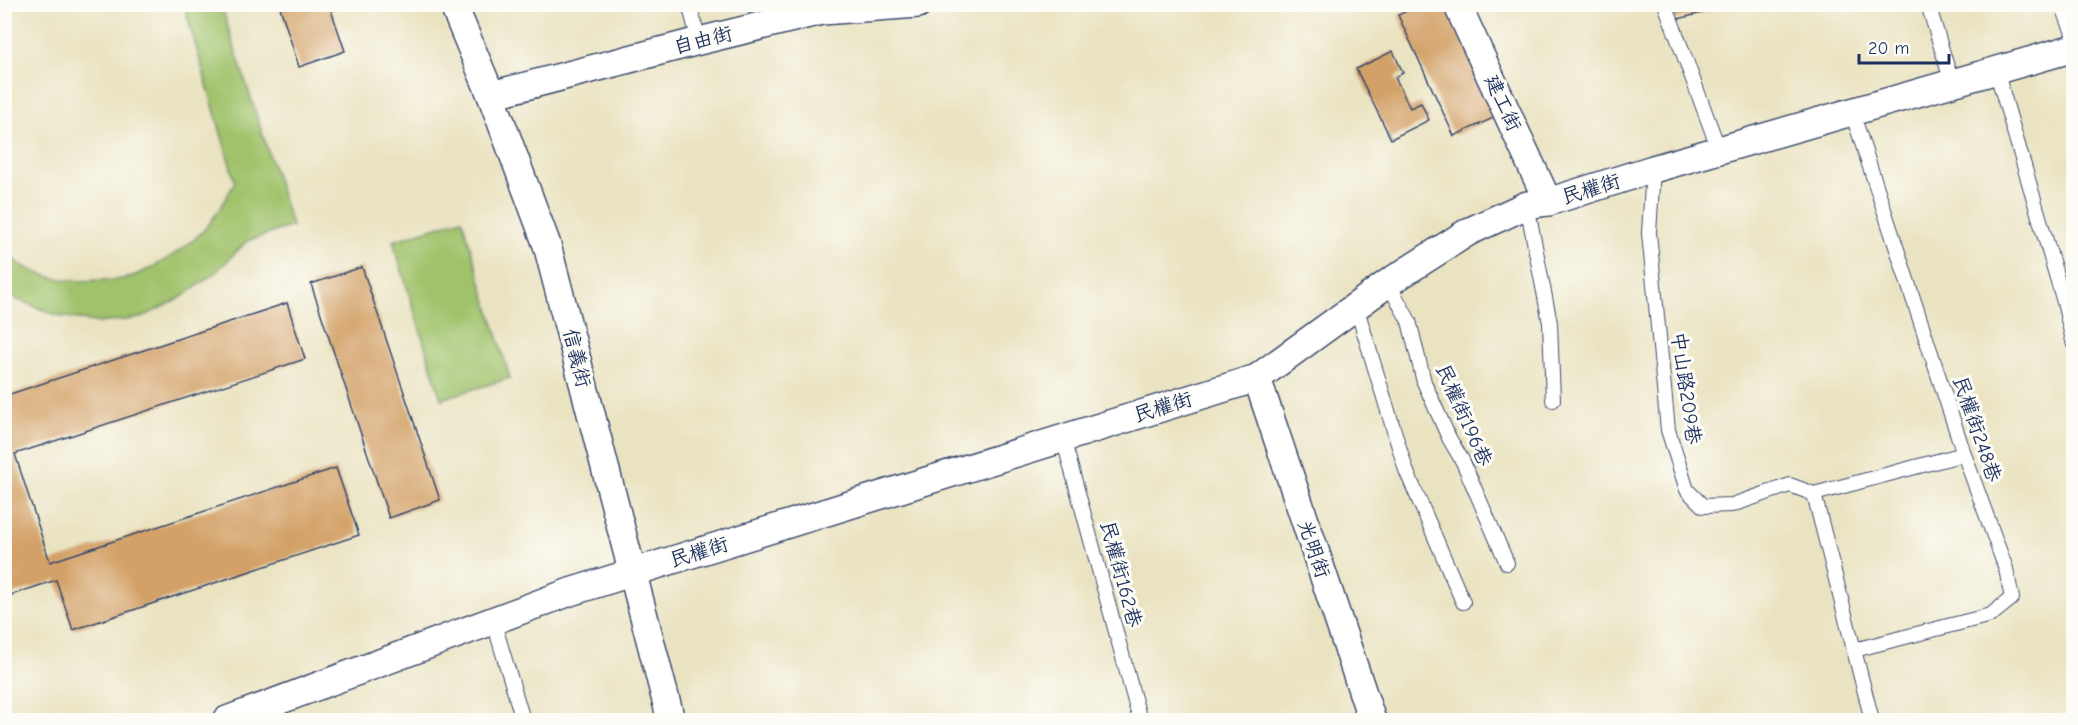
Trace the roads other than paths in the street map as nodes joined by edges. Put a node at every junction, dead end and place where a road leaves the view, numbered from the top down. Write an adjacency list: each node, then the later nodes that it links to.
1 (453, 4): 14 (street, 信義街)
2 (689, 4): 10 (lane)
3 (918, 4): 8 (street, 自由街)
4 (1457, 4): 18 (street, 建工街)
5 (1665, 4): 16 (lane)
6 (1928, 4): 13 (lane)
7 (2061, 4): 9 (lane)
8 (821, 8): 10 (street, 自由街)
9 (2073, 36)
10 (699, 41): 14 (street, 自由街)
11 (2073, 48): 12 (street, 民權街)
12 (1996, 70): 13 (street, 民權街); 21 (lane)
13 (1952, 83): 15 (street, 民權街)
14 (491, 95): 28 (street, 信義街)
15 (1852, 112): 16 (street, 民權街); 25 (lane, 民權街248巷)
16 (1719, 150): 17 (street, 民權街)
17 (1653, 169): 18 (street, 民權街); 26 (lane, 中山路209巷)
18 (1537, 204): 19 (street, 民權街); 23 (lane)
19 (1388, 283): 20 (street, 民權街); 27 (lane, 民權街196巷)
20 (1356, 306): 22 (street, 民權街); 29 (lane)
21 (2073, 345)
22 (1257, 378): 24 (street, 民權街); 36 (street, 光明街)
23 (1553, 400)
24 (1063, 438): 28 (street, 民權街); 35 (lane, 民權街162巷)
25 (1964, 454): 26 (lane); 31 (lane, 民權街248巷)
26 (1815, 494): 31 (lane)
27 (1507, 563)
28 (632, 573): 30 (street, 民權街); 34 (street, 信義街)
29 (1463, 603)
30 (493, 620): 32 (street, 民權街); 33 (lane)
31 (1854, 650): 37 (lane)
32 (226, 720)
33 (523, 720)
34 (671, 720)
35 (1140, 720)
36 (1372, 720)
37 (1872, 720)

